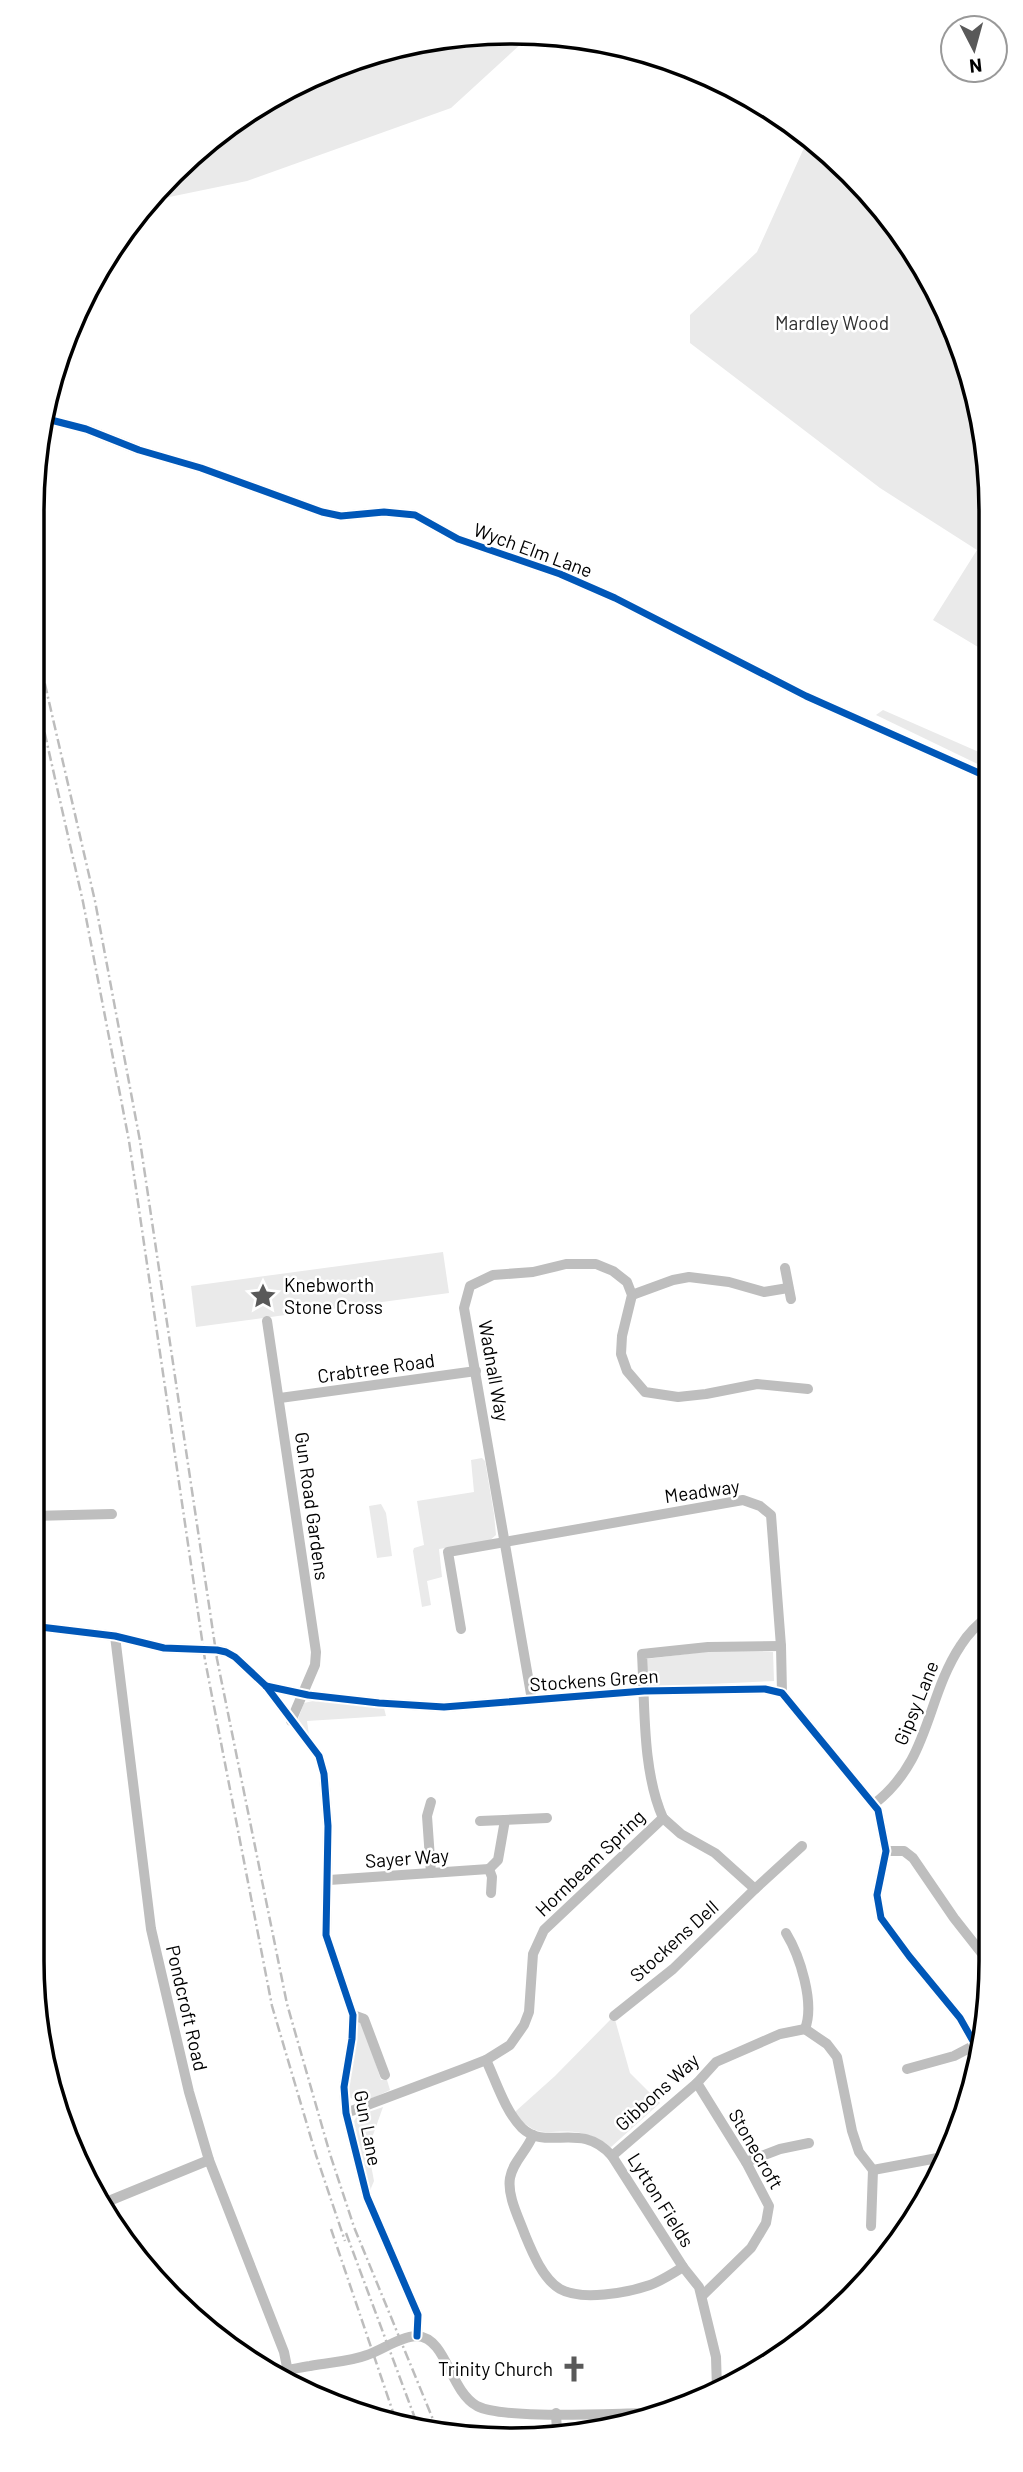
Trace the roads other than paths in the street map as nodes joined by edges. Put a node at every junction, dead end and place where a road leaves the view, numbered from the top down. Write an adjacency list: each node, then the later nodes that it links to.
1 (53, 421): 2 (street, Wych Elm Lane)
2 (979, 773)
3 (785, 1268): 4 (street)
4 (632, 1295): 6 (street, Wadnall Way); 7 (street)
5 (267, 1321): 8 (street, Gun Road Gardens)
6 (476, 1371): 8 (street, Crabtree Road); 11 (street, Wadnall Way)
7 (808, 1389)
8 (280, 1398): 20 (street, Gun Road Gardens)
9 (112, 1514): 10 (street)
10 (44, 1516)
11 (505, 1543): 14 (street, Meadway); 16 (street, Meadway); 21 (street, Wadnall Way)
12 (979, 1623): 24 (street, Gipsy Lane)
13 (44, 1627): 15 (street, Gun Lane)
14 (461, 1629)
15 (115, 1636): 17 (street, Gun Lane); 52 (street, Pondcroft Road)
16 (781, 1646): 18 (street, Stockens Green); 19 (street, Meadway)
17 (266, 1686): 20 (street, Stockens Green); 22 (street, Gun Lane)
18 (644, 1691): 19 (street, Stockens Green); 21 (street, Stockens Green); 26 (street, Hornbeam Spring)
19 (782, 1693): 24 (street)
20 (303, 1694): 21 (street, Stockens Green); 22 (street, Gun Road Gardens)
21 (532, 1700)
22 (291, 1721): 33 (street, Gun Lane)
23 (431, 1802): 32 (street)
24 (874, 1804): 30 (street)
25 (547, 1818): 27 (street)
26 (663, 1818): 34 (street); 43 (street, Hornbeam Spring)
27 (505, 1820): 28 (street); 31 (street)
28 (480, 1821)
29 (802, 1846): 34 (street, Stockens Dell)
30 (886, 1851): 37 (street); 41 (street)
31 (489, 1869): 32 (street, Sayer Way); 35 (street)
32 (431, 1873): 33 (street, Sayer Way)
33 (328, 1880): 38 (street, Gun Lane)
34 (755, 1889): 39 (street, Stockens Dell)
35 (491, 1893)
36 (786, 1933): 40 (street)
37 (979, 1949)
38 (352, 2015): 45 (street); 47 (street, Gun Lane)
39 (614, 2016)
40 (805, 2029): 46 (street, Gibbons Way); 54 (street)
41 (972, 2040)
42 (970, 2049): 44 (street)
43 (486, 2060): 47 (street, Hornbeam Spring); 48 (street)
44 (907, 2068)
45 (385, 2075)
46 (696, 2083): 50 (street, Gibbons Way); 53 (street, Stonecroft)
47 (346, 2112): 59 (street, Gun Lane)
48 (533, 2136): 50 (street, Lytton Fields); 57 (street)
49 (809, 2143): 53 (street)
50 (612, 2156): 57 (street, Lytton Fields)
51 (935, 2158): 54 (street)
52 (209, 2160): 55 (street); 60 (street, Pondcroft Road)
53 (746, 2162): 58 (street, Stonecroft)
54 (873, 2170): 56 (street)
55 (110, 2200)
56 (871, 2226)
57 (683, 2267): 58 (street, Lytton Fields)
58 (702, 2296): 62 (street, Lytton Fields)
59 (417, 2336): 61 (street); 63 (street)
60 (288, 2372)
61 (289, 2372)
62 (717, 2381)
63 (556, 2413): 64 (street); 65 (street)
64 (629, 2413)
65 (557, 2426)

